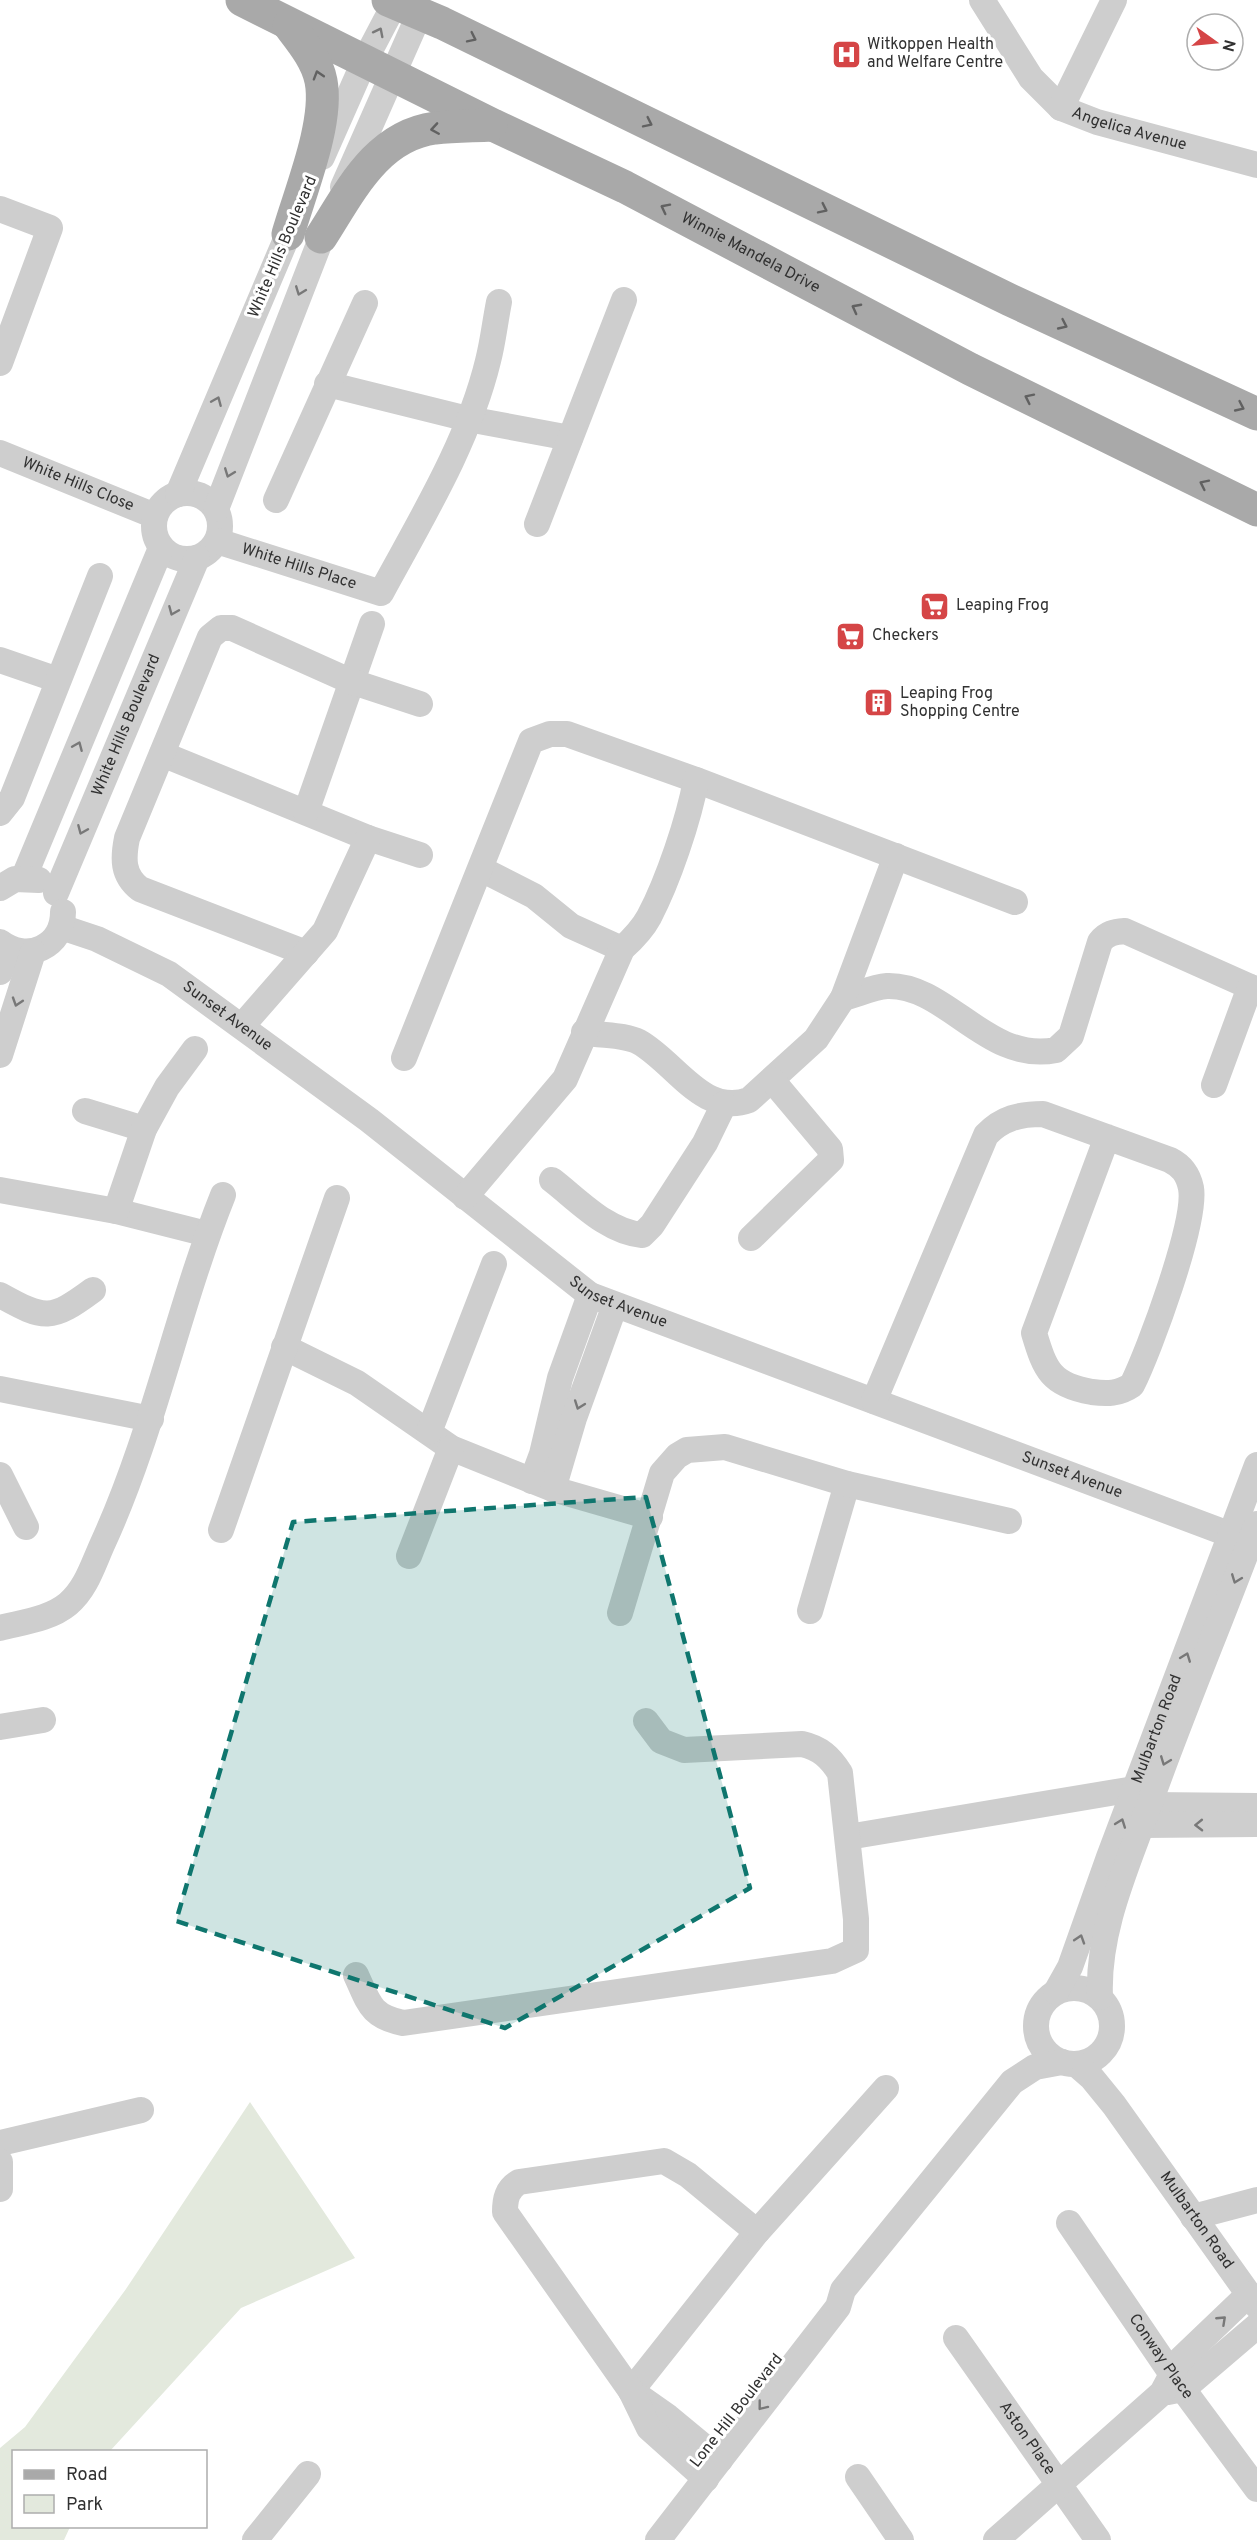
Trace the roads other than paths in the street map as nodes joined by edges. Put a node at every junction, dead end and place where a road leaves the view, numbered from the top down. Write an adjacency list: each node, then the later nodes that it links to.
1 (242, 0): 5 (main road, Winnie Mandela Drive)
2 (982, 0): 7 (street, Angelica Avenue)
3 (1114, 0): 7 (street)
4 (401, 6): 6 (street, White Hills Boulevard); 18 (main road, one-way to 18)
5 (288, 24): 6 (main road, Winnie Mandela Drive); 11 (main road, one-way to 5)
6 (378, 69): 8 (main road, Winnie Mandela Drive); 11 (street, White Hills Boulevard); 12 (street, White Hills Boulevard)
7 (1061, 108): 9 (street, Angelica Avenue)
8 (493, 125): 12 (main road, one-way to 12); 25 (main road, Winnie Mandela Drive, one-way to 8)
9 (1257, 165)
10 (0, 209): 16 (street)
11 (288, 234): 22 (street, White Hills Boulevard, one-way to 11)
12 (321, 237): 24 (street, White Hills Boulevard, one-way to 24)
13 (624, 300): 20 (street)
14 (499, 302): 19 (street)
15 (365, 303): 17 (street)
16 (0, 363)
17 (327, 384): 19 (street); 23 (street)
18 (1257, 414)
19 (468, 418): 20 (street); 28 (street, White Hills Place)
20 (570, 438): 27 (street)
21 (0, 453): 26 (street, White Hills Close)
22 (178, 494): 24 (street); 26 (street)
23 (276, 500)
24 (216, 509): 28 (street)
25 (1257, 510)
26 (155, 516): 29 (street)
27 (537, 524)
28 (217, 541): 30 (street)
29 (161, 548): 30 (street); 45 (street, one-way to 29)
30 (197, 558): 47 (street, White Hills Boulevard, one-way to 47)
31 (100, 576): 34 (street)
32 (372, 624): 35 (street)
33 (0, 660): 34 (street)
34 (58, 680): 40 (street)
35 (350, 681): 36 (street); 37 (street); 39 (street)
36 (420, 704)
37 (162, 754): 39 (street); 51 (street)
38 (696, 780): 43 (street); 44 (street); 50 (street)
39 (306, 812): 41 (street)
40 (0, 813)
41 (368, 838): 42 (street); 51 (street)
42 (420, 855)
43 (896, 856): 48 (street); 53 (street)
44 (481, 869): 50 (street); 61 (street)
45 (24, 877): 46 (street); 47 (street)
46 (0, 888)
47 (56, 893): 49 (street)
48 (1015, 902)
49 (61, 927): 52 (street); 57 (street, Sunset Avenue)
50 (622, 949): 58 (street)
51 (306, 953): 57 (street)
52 (10, 954): 60 (street, one-way to 60)
53 (858, 955): 54 (street); 56 (street)
54 (887, 986): 55 (street); 56 (street)
55 (1254, 989): 63 (street)
56 (843, 998): 62 (street)
57 (242, 1026): 71 (street, Sunset Avenue)
58 (584, 1032): 64 (street); 71 (street)
59 (195, 1049): 66 (street)
60 (0, 1055)
61 (404, 1058)
62 (772, 1080): 64 (street); 75 (street)
63 (1214, 1085)
64 (724, 1104): 68 (street)
65 (85, 1111): 66 (street)
66 (144, 1129): 73 (street)
67 (1107, 1137): 67 (street); 83 (street)
68 (552, 1180)
69 (0, 1191): 73 (street)
70 (223, 1195): 74 (street)
71 (465, 1197): 79 (street, Sunset Avenue)
72 (338, 1198): 81 (street)
73 (116, 1211): 74 (street)
74 (207, 1234): 84 (street)
75 (752, 1238)
76 (494, 1264): 85 (street)
77 (93, 1290): 78 (street)
78 (0, 1295)
79 (590, 1295): 80 (street, Sunset Avenue); 90 (street)
80 (615, 1305): 83 (street, Sunset Avenue); 90 (street, one-way to 90)
81 (284, 1347): 85 (street); 94 (street)
82 (0, 1389): 84 (street)
83 (874, 1401): 95 (street, Sunset Avenue)
84 (151, 1419): 99 (street)
85 (429, 1432): 86 (street)
86 (451, 1448): 90 (street); 96 (street)
87 (1257, 1465): 95 (street, Mulbarton Road)
88 (0, 1474): 93 (street)
89 (847, 1484): 91 (street); 92 (street); 97 (street)
90 (542, 1485): 91 (street)
91 (650, 1516): 98 (street)
92 (1009, 1521)
93 (26, 1527)
94 (221, 1530)
95 (1246, 1533): 103 (street, Mulbarton Road)
96 (409, 1556)
97 (810, 1611)
98 (620, 1613)
99 (0, 1628)
100 (43, 1720): 102 (street)
101 (646, 1721): 106 (street)
102 (0, 1727)
103 (1144, 1804): 104 (street); 105 (street, one-way to 103); 106 (street); 108 (street, Mulbarton Road, one-way to 103); 109 (street, Mulbarton Road)
104 (1257, 1806)
105 (1257, 1824)
106 (848, 1837): 107 (street)
107 (356, 1975)
108 (1056, 1992): 109 (street); 110 (street, Mulbarton Road)
109 (1100, 1997): 111 (street, Mulbarton Road)
110 (1036, 2028): 112 (street, Mulbarton Road); 113 (street, Lone Hill Boulevard)
111 (1110, 2039): 112 (street); 115 (street, Mulbarton Road)
112 (1069, 2063): 113 (street, Lone Hill Boulevard); 115 (street, Mulbarton Road)
113 (1012, 2082): 128 (street, Lone Hill Boulevard)
114 (886, 2088): 123 (street)
115 (1114, 2105): 121 (street, Mulbarton Road)
116 (141, 2110): 117 (street)
117 (0, 2143)
118 (0, 2162): 119 (street)
119 (0, 2189)
120 (1257, 2200): 121 (street)
121 (1193, 2217): 124 (street, Mulbarton Road)
122 (1069, 2223): 126 (street, Conway Place)
123 (757, 2232): 127 (street); 127 (street)
124 (1255, 2305): 126 (street)
125 (956, 2338): 131 (street, Aston Place)
126 (1172, 2385): 131 (street); 132 (street, Conway Place)
127 (631, 2391): 128 (street)
128 (706, 2464): 134 (street, Lone Hill Boulevard); 135 (street, Lone Hill Boulevard)
129 (308, 2474): 133 (street)
130 (858, 2477): 136 (street)
131 (1058, 2487): 137 (street); 138 (street, Aston Place)
132 (1257, 2489)
133 (255, 2540)
134 (640, 2540)
135 (658, 2540)
136 (901, 2540)
137 (996, 2540)
138 (1098, 2540)

